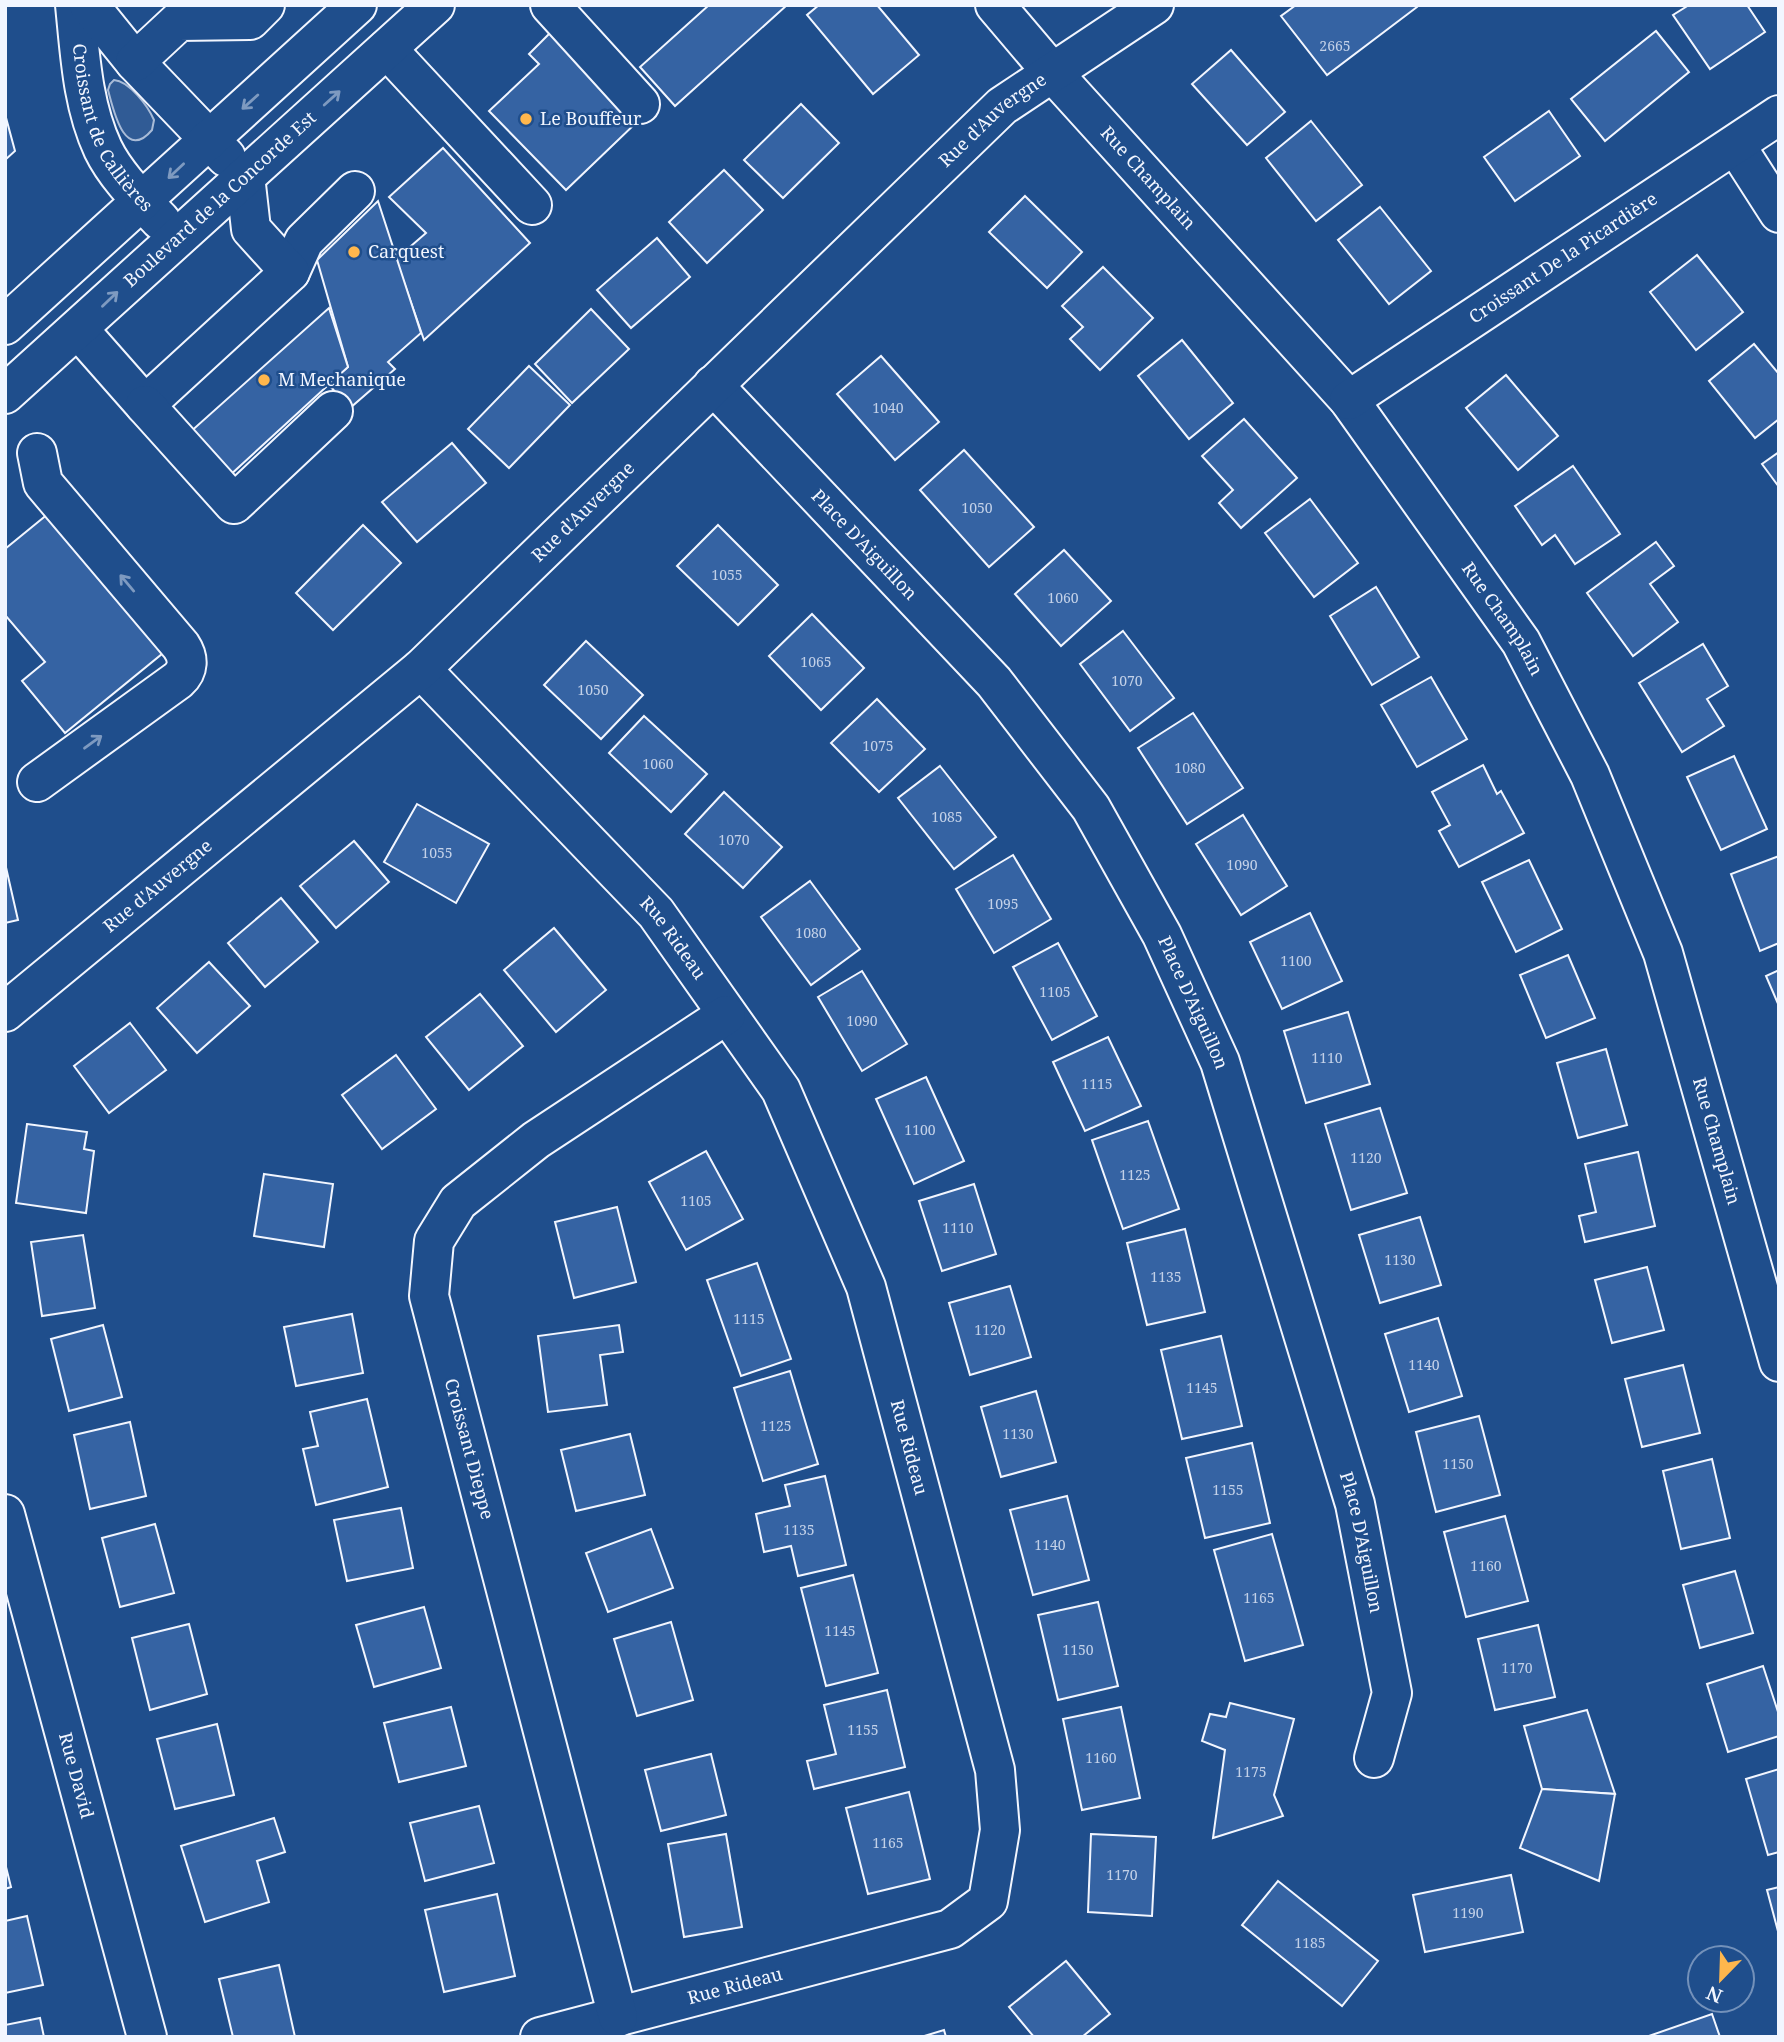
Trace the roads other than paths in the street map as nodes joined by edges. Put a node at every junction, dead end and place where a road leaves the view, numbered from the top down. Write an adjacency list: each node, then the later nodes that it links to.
1 (75, 5): 20 (street, Croissant de Callières)
2 (89, 5): 11 (street, Croissant de Callières)
3 (357, 5): 12 (street)
4 (435, 5): 10 (street, Boulevard de la Concorde Est)
5 (550, 5): 14 (street)
6 (995, 5): 13 (street, Rue Champlain)
7 (1154, 5): 13 (street, Rue d'Auvergne)
8 (172, 13): 9 (street); 11 (street)
9 (257, 13): 12 (street)
10 (387, 49): 18 (street, Boulevard de la Concorde Est, one-way to 10); 21 (street)
11 (135, 62): 16 (street, Croissant de Callières)
12 (292, 64): 16 (street, one-way to 16)
13 (1051, 71): 28 (street, Rue d'Auvergne); 30 (street, Rue Champlain)
14 (640, 104)
15 (1779, 116): 17 (street, Croissant De la Picardière)
16 (209, 139): 18 (street, Croissant de Callières); 20 (street, one-way to 20)
17 (1735, 146): 22 (street); 30 (street, Croissant De la Picardière)
18 (245, 176): 23 (street); 24 (street, Boulevard de la Concorde Est)
19 (355, 191): 25 (street)
20 (142, 202): 24 (street, Croissant de Callières); 26 (street)
21 (532, 205)
22 (1779, 212)
23 (251, 229): 24 (street); 25 (street)
24 (177, 237): 27 (street, Boulevard de la Concorde Est, one-way to 24)
25 (290, 272): 31 (street)
26 (5, 325)
27 (78, 329): 29 (street, Boulevard de la Concorde Est); 31 (street)
28 (713, 385): 34 (street, Rue d'Auvergne); 40 (street, Place D'Aiguillon)
29 (5, 394)
30 (1349, 400): 38 (street, Rue Champlain)
31 (145, 405): 32 (street)
32 (333, 411)
33 (37, 453): 35 (street, one-way to 33)
34 (421, 669): 36 (street, Rue d'Auvergne); 37 (street, Rue Rideau)
35 (37, 782)
36 (5, 1012)
37 (726, 1015): 41 (street, Croissant Dieppe); 41 (street, Rue Rideau)
38 (1779, 1362)
39 (5, 1514): 42 (street, Rue David)
40 (1374, 1758)
41 (618, 2017): 43 (street, Rue Rideau)
42 (147, 2037)
43 (540, 2037)

